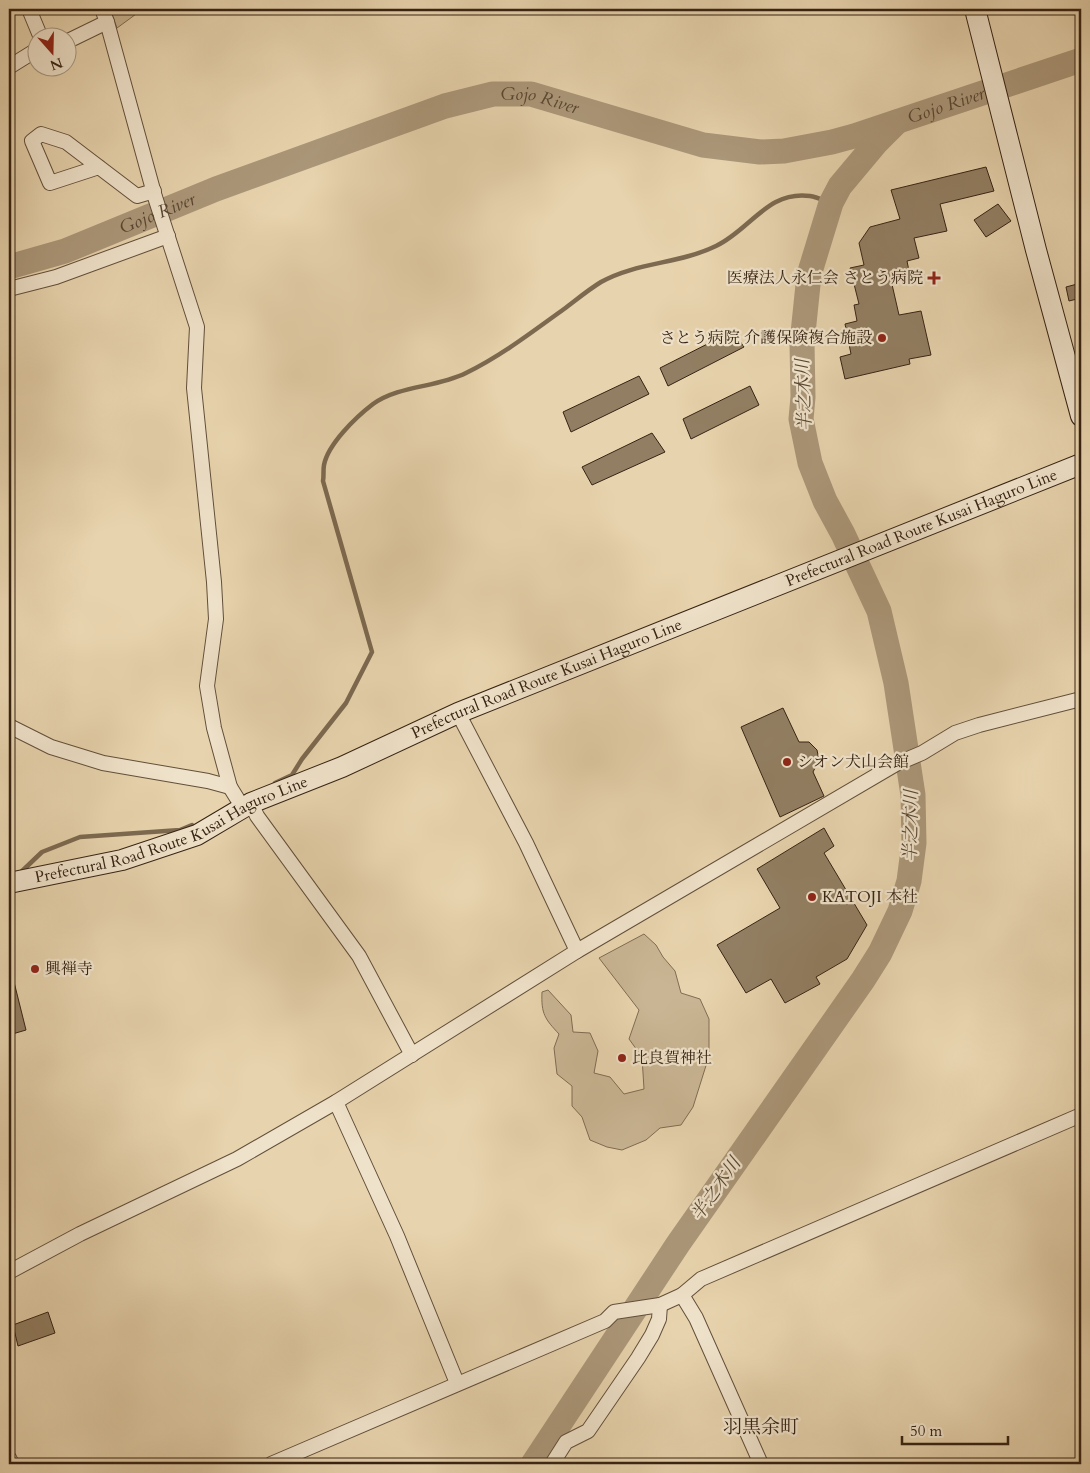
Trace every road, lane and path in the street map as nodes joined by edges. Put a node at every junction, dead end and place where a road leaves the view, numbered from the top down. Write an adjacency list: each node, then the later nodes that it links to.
1 (29, 9): 4 (street)
2 (975, 9): 12 (main road)
3 (104, 15): 5 (street); 9 (street)
4 (37, 28)
5 (78, 34)
6 (28, 55): 7 (street)
7 (9, 67)
8 (98, 167): 8 (street); 9 (street)
9 (154, 194): 10 (street)
10 (166, 231): 11 (street); 17 (street)
11 (9, 289)
12 (1081, 416)
13 (1081, 464): 15 (main road, Prefectural Road Route Kusai Haguro Line)
14 (1081, 699): 20 (street)
15 (458, 713): 18 (main road, Prefectural Road Route Kusai Haguro Line); 20 (street)
16 (9, 726): 17 (street)
17 (230, 787): 18 (street)
18 (247, 806): 19 (main road, Prefectural Road Route Kusai Haguro Line); 21 (street)
19 (9, 883)
20 (577, 951): 21 (street)
21 (412, 1055): 22 (street)
22 (336, 1102): 24 (street); 27 (street)
23 (1081, 1115): 25 (street)
24 (9, 1272)
25 (682, 1295): 26 (street); 32 (street)
26 (660, 1305): 27 (street); 31 (street)
27 (457, 1383): 29 (street)
28 (9, 1458): 30 (street)
29 (280, 1462)
30 (12, 1464)
31 (552, 1464)
32 (761, 1464)

